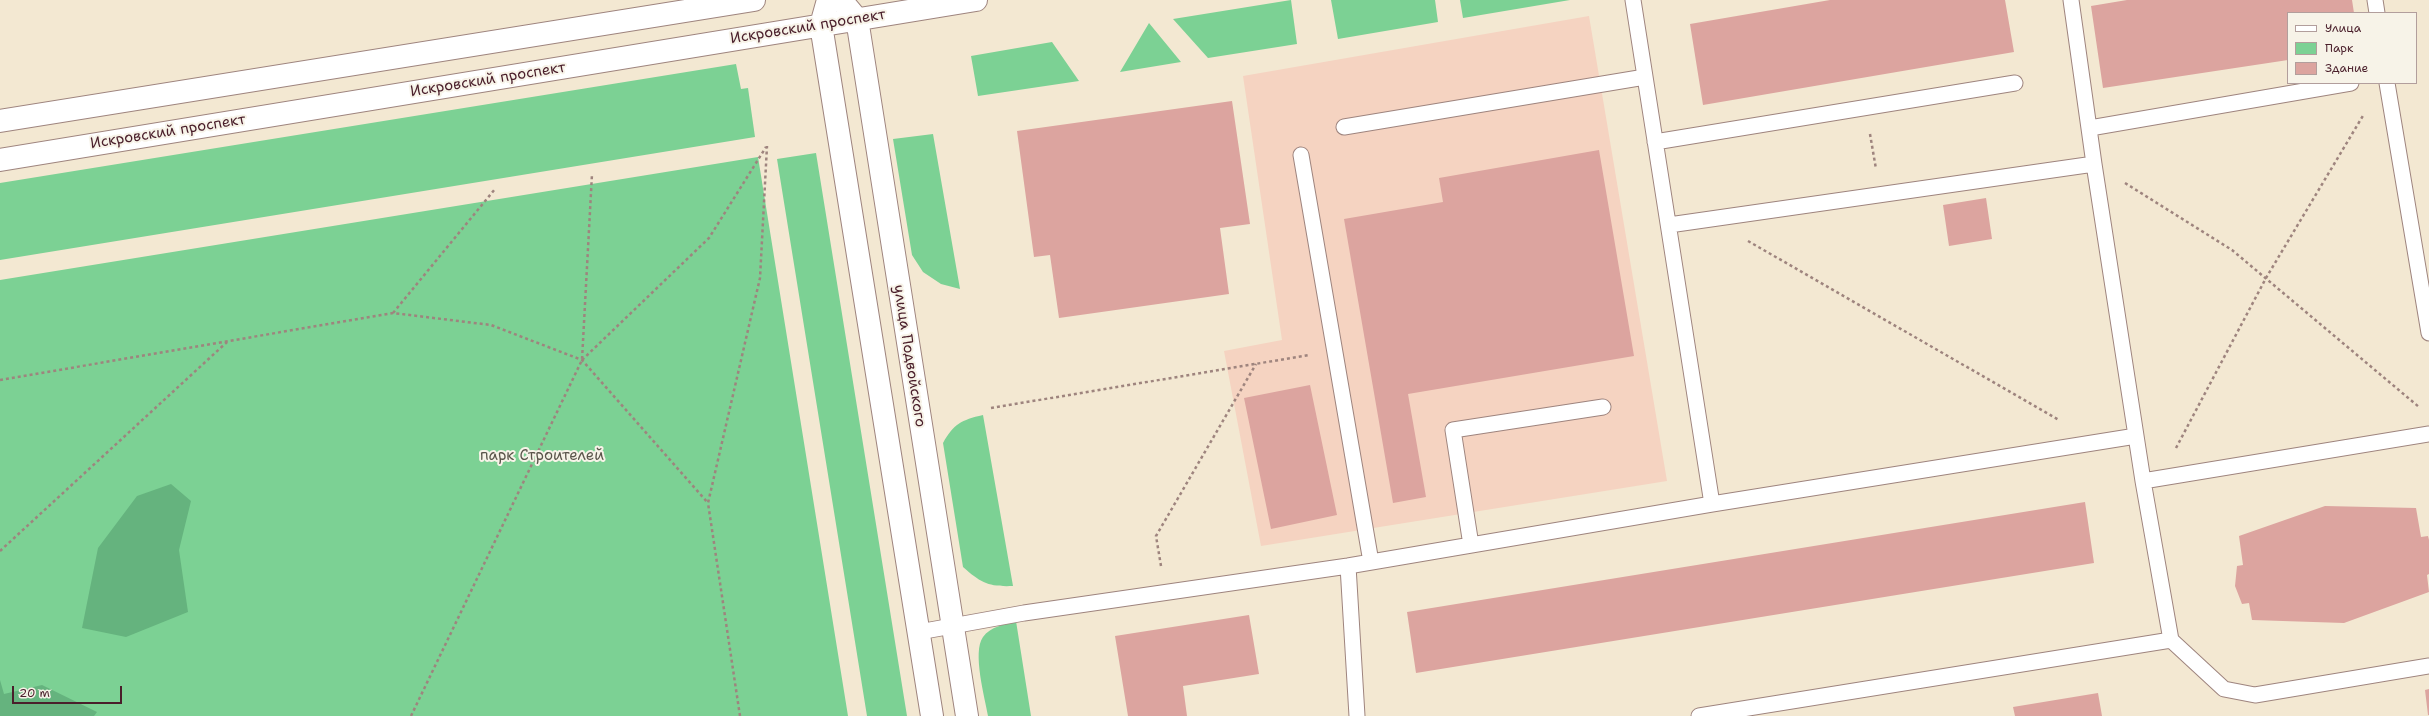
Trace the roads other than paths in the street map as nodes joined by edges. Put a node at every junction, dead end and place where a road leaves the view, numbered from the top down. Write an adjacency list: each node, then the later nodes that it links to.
1 (754, 0): 15 (street)
2 (828, 0): 10 (street)
3 (841, 0): 9 (street, улица Подвойского)
4 (976, 0): 9 (street, Искровский проспект)
5 (1633, 0): 11 (lane)
6 (2071, 0): 17 (lane)
7 (2375, 0): 8 (lane)
8 (2377, 12)
9 (856, 19): 10 (street, Искровский проспект); 32 (street, улица Подвойского)
10 (821, 25): 20 (street, Искровский проспект); 33 (street)
11 (1645, 77): 16 (lane); 18 (lane)
12 (2015, 83): 18 (lane)
13 (2345, 84): 17 (lane)
14 (2387, 84): 23 (lane)
15 (0, 121)
16 (1344, 127)
17 (2090, 128): 21 (lane)
18 (1655, 142): 22 (lane)
19 (1301, 155): 30 (lane)
20 (0, 160)
21 (2094, 164): 22 (lane); 26 (lane)
22 (1669, 225): 28 (lane)
23 (2429, 333)
24 (1604, 407): 29 (lane)
25 (2429, 434): 27 (lane)
26 (2136, 436): 27 (lane); 28 (lane)
27 (2143, 481): 34 (lane)
28 (1712, 504): 29 (lane)
29 (1471, 545): 30 (lane)
30 (1371, 562): 31 (lane)
31 (1348, 566): 32 (lane); 38 (lane)
32 (952, 625): 33 (lane); 37 (street, улица Подвойского)
33 (919, 632): 36 (street)
34 (2171, 640): 35 (lane); 39 (lane)
35 (2429, 666)
36 (932, 716)
37 (967, 716)
38 (1357, 716)
39 (1699, 716)

